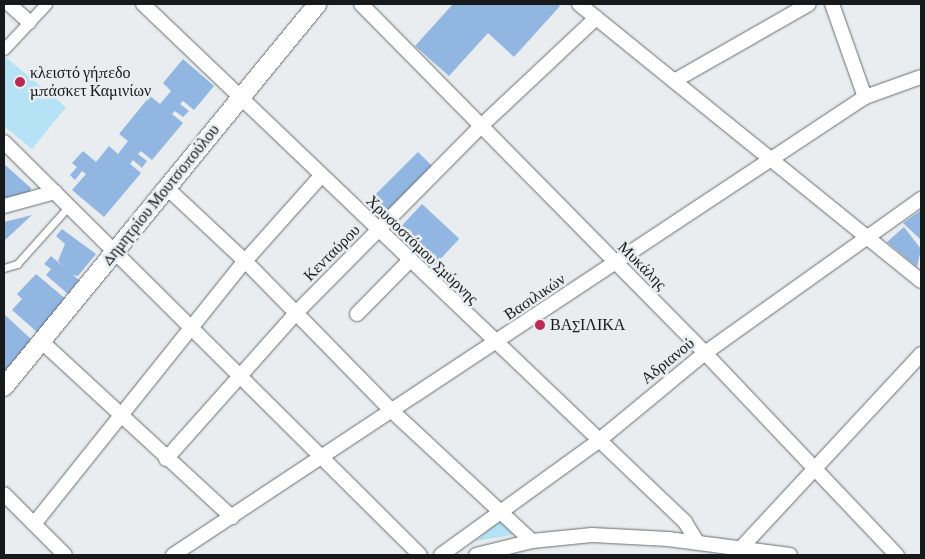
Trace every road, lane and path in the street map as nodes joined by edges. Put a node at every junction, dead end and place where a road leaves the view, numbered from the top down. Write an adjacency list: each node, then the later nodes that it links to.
1 (9, 4): 10 (street)
2 (46, 4): 10 (street)
3 (143, 4): 15 (street, Χρυσοστόμου Σμύρνης)
4 (318, 4): 15 (street, Δημητρίου Μουτσοπούλου)
5 (361, 4): 16 (street, Μυκάλης)
6 (579, 4): 9 (street)
7 (809, 4): 13 (street)
8 (832, 4): 14 (street)
9 (596, 18): 13 (street); 16 (street, Κενταύρου)
10 (29, 22): 11 (street)
11 (4, 49)
12 (921, 77): 14 (street, Βασιλικών)
13 (674, 81): 18 (street)
14 (865, 96): 18 (street, Βασιλικών)
15 (240, 98): 19 (street, Χρυσοστόμου Σμύρνης); 20 (street, Δημητρίου Μουτσοπούλου)
16 (481, 126): 25 (street, Κενταύρου); 30 (street, Μυκάλης)
17 (4, 142): 21 (street)
18 (770, 159): 26 (street); 30 (street, Βασιλικών)
19 (321, 176): 25 (street, Χρυσοστόμου Σμύρνης); 28 (street)
20 (167, 188): 27 (street, Δημητρίου Μουτσοπούλου); 28 (street)
21 (55, 192): 23 (street); 24 (street)
22 (921, 199): 26 (street, Αδριανού)
23 (69, 205): 27 (street); 31 (lane)
24 (4, 206)
25 (378, 232): 29 (street, Χρυσοστόμου Σμύρνης); 33 (street, Κενταύρου)
26 (866, 236): 32 (street); 38 (street, Αδριανού)
27 (115, 251): 35 (street); 36 (street, Δημητρίου Μουτσοπούλου)
28 (246, 261): 33 (street); 35 (street)
29 (409, 261): 34 (street); 37 (street, Χρυσοστόμου Σμύρνης)
30 (615, 264): 37 (street, Βασιλικών); 38 (street, Μυκάλης)
31 (4, 268)
32 (921, 281)
33 (296, 313): 40 (street, Κενταύρου); 42 (street)
34 (357, 314)
35 (192, 327): 40 (street); 43 (street)
36 (41, 341): 41 (street, Δημητρίου Μουτσοπούλου); 43 (street)
37 (495, 345): 42 (street, Βασιλικών); 44 (street, Χρυσοστόμου Σμύρνης)
38 (705, 353): 44 (street, Αδριανού); 47 (street, Μυκάλης)
39 (921, 354): 47 (street)
40 (238, 373): 45 (street); 46 (street, Κενταύρου)
41 (4, 387)
42 (393, 412): 45 (street, Βασιλικών); 49 (street)
43 (121, 416): 46 (street); 51 (street)
44 (596, 442): 49 (street, Αδριανού); 53 (street, Χρυσοστόμου Σμύρνης)
45 (322, 457): 50 (street, Βασιλικών); 57 (street)
46 (166, 459): 50 (street)
47 (817, 469): 54 (street); 61 (street, Μυκάλης)
48 (4, 494): 51 (street)
49 (500, 510): 52 (street); 58 (street, Αδριανού)
50 (232, 517): 56 (street, Βασιλικών)
51 (34, 524): 55 (street)
52 (532, 541): 53 (street); 59 (street)
53 (697, 542): 54 (street)
54 (740, 548): 60 (street)
55 (65, 555)
56 (173, 555)
57 (420, 555)
58 (441, 555)
59 (476, 555)
60 (790, 555)
61 (897, 555)

